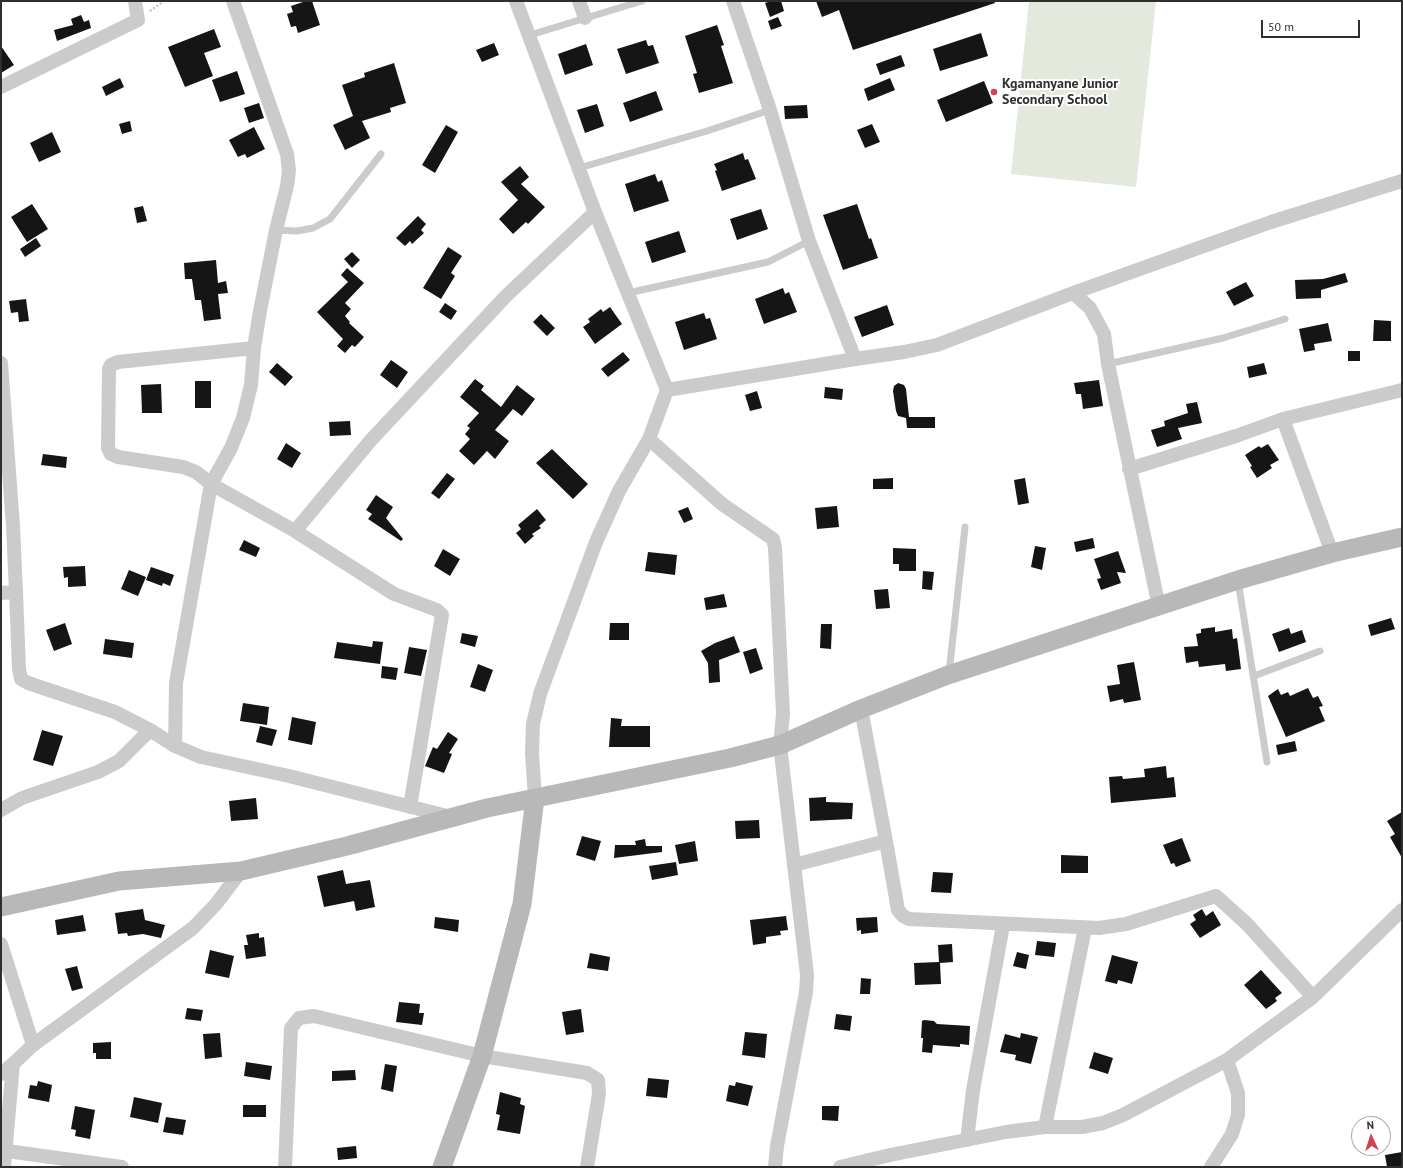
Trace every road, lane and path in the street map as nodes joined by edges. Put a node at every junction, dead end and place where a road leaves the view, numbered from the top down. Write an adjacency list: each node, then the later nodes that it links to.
1 (135, 1): 9 (street)
2 (233, 1): 15 (street)
3 (516, 1): 8 (street)
4 (579, 1): 7 (street)
5 (642, 1): 7 (lane)
6 (733, 1): 10 (street)
7 (585, 18): 8 (lane)
8 (530, 35): 12 (street)
9 (1, 87)
10 (770, 110): 12 (lane); 16 (street)
11 (381, 154): 15 (lane)
12 (579, 168): 14 (street)
13 (1402, 181): 18 (street)
14 (596, 212): 17 (street); 31 (street)
15 (276, 230): 20 (street)
16 (809, 241): 17 (lane); 21 (street)
17 (628, 293): 24 (street)
18 (1073, 293): 21 (street); 23 (street)
19 (1286, 319): 23 (lane)
20 (254, 348): 29 (street); 29 (street)
21 (855, 359): 24 (street)
22 (1, 363): 35 (street)
23 (1108, 364): 28 (street)
24 (667, 390): 27 (street)
25 (1402, 390): 26 (street)
26 (1283, 419): 28 (street); 33 (street)
27 (649, 439): 43 (street); 46 (street)
28 (1129, 469): 37 (street)
29 (211, 484): 31 (street); 44 (street)
30 (964, 527): 39 (lane)
31 (295, 531): 47 (street)
32 (1402, 537): 33 (street)
33 (1332, 553): 34 (street)
34 (1238, 580): 37 (street); 40 (lane)
35 (16, 592): 36 (street); 42 (street)
36 (1, 593)
37 (1159, 607): 39 (street)
38 (1320, 651): 40 (lane)
39 (948, 675): 41 (street)
40 (1254, 676): 45 (lane)
41 (861, 709): 43 (street); 50 (street)
42 (150, 730): 44 (street); 48 (street)
43 (780, 745): 46 (street); 51 (street)
44 (175, 746): 47 (street)
45 (1267, 762)
46 (535, 798): 49 (street); 60 (street)
47 (410, 807): 49 (street)
48 (1, 810)
49 (452, 818): 52 (street)
50 (886, 841): 51 (street); 55 (street)
51 (794, 865): 72 (street)
52 (241, 871): 53 (street); 59 (street)
53 (1, 907)
54 (1402, 910): 58 (street)
55 (1003, 925): 56 (street); 65 (street)
56 (1085, 928): 58 (street); 64 (street)
57 (1, 944): 59 (street)
58 (1313, 997): 61 (street)
59 (33, 1046): 62 (street)
60 (482, 1056): 69 (street); 70 (street); 71 (street)
61 (1227, 1060): 64 (street); 74 (street)
62 (13, 1064): 63 (street); 66 (street)
63 (1, 1074)
64 (1045, 1127): 65 (street)
65 (967, 1140): 73 (street)
66 (7, 1151): 67 (street); 68 (street)
67 (4, 1167)
68 (122, 1167)
69 (285, 1167)
70 (442, 1167)
71 (587, 1167)
72 (775, 1167)
73 (840, 1167)
74 (1211, 1167)

